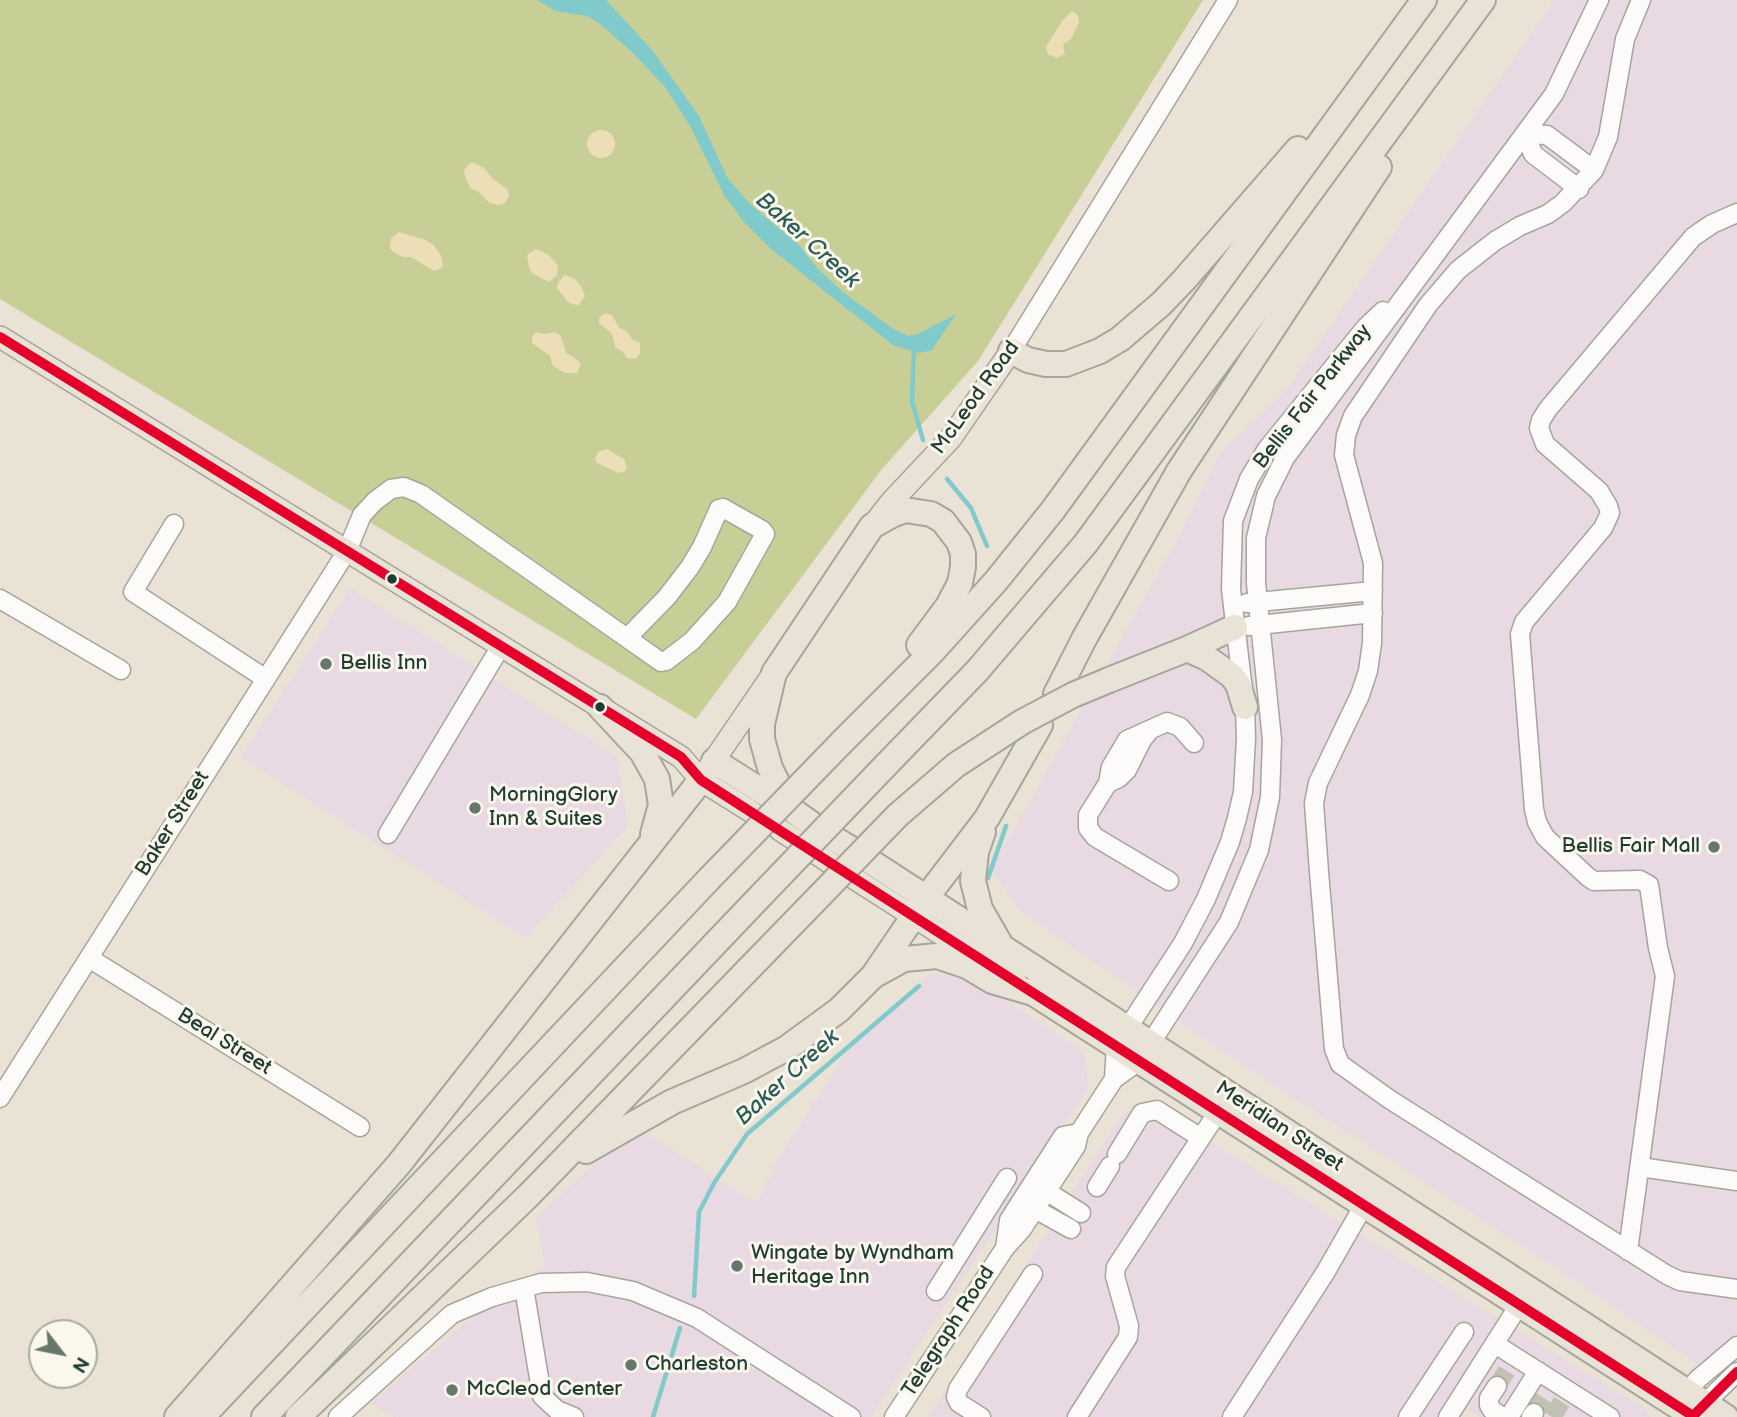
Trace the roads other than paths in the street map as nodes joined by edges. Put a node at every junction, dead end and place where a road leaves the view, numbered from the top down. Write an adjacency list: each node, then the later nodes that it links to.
1 (1228, 0): 13 (street, McLeod Road)
2 (1423, 0): 13 (highway); 33 (highway)
3 (1483, 0): 82 (highway, bridge)
4 (1489, 0): 29 (highway)
5 (1599, 0): 7 (street, Bellis Fair Parkway)
6 (1641, 0): 8 (street)
7 (1526, 134): 8 (street); 9 (street); 11 (street, Bellis Fair Parkway)
8 (1594, 170): 9 (street)
9 (1579, 189): 17 (street)
10 (1737, 213): 54 (street)
11 (1411, 285): 19 (street, Bellis Fair Parkway); 21 (street, Bellis Fair Parkway)
12 (0, 337): 16 (main road)
13 (1011, 351): 15 (main road, McLeod Road)
14 (174, 524): 28 (street)
15 (872, 526): 27 (highway, McLeod Road); 33 (highway)
16 (347, 551): 23 (street, Baker Street); 24 (main road); 28 (street, Baker Street)
17 (1373, 591): 19 (street); 20 (street)
18 (0, 599): 26 (street)
19 (1258, 602): 21 (street); 22 (street, Bellis Fair Parkway)
20 (1373, 613): 22 (street); 65 (street)
21 (1234, 616): 22 (street); 25 (highway); 31 (street, Bellis Fair Parkway)
22 (1261, 624): 47 (street, Bellis Fair Parkway)
23 (627, 638): 23 (street, Baker Street)
24 (501, 646): 30 (main road); 37 (street)
25 (1187, 649): 31 (highway); 59 (highway, bridge)
26 (121, 670)
27 (774, 673): 35 (main road, McLeod Road); 35 (highway)
28 (266, 679): 43 (street, Baker Street)
29 (1056, 694)
30 (600, 707): 35 (main road); 39 (highway)
31 (1245, 707): 46 (street, Bellis Fair Parkway)
32 (1040, 725): 36 (highway)
33 (842, 742): 81 (highway, bridge)
34 (1194, 743): 40 (street)
35 (708, 770): 39 (highway)
36 (987, 818): 41 (highway); 42 (highway)
37 (387, 834)
38 (822, 842): 41 (highway, Meridian Street)
39 (648, 848): 80 (highway)
40 (1169, 881)
41 (920, 907): 42 (highway, Meridian Street); 44 (highway); 45 (main road, Meridian Street)
42 (1003, 948): 46 (highway, Meridian Street)
43 (89, 958): 49 (street, Baker Street); 51 (street, Beal Street)
44 (873, 976): 45 (highway); 59 (highway)
45 (1033, 993): 46 (highway, Meridian Street)
46 (1121, 1037): 47 (highway, Meridian Street); 48 (street, Bellis Fair Parkway)
47 (1145, 1052): 48 (street, Bellis Fair Parkway); 50 (highway, Meridian Street); 66 (highway, Meridian Street)
48 (1114, 1079): 52 (street, Telegraph Road)
49 (0, 1098)
50 (1218, 1112): 53 (street); 60 (highway, Meridian Street)
51 (360, 1127)
52 (1079, 1133): 58 (street, Telegraph Road); 64 (street, Telegraph Road)
53 (1201, 1138): 57 (street); 89 (street)
54 (1640, 1167): 56 (street); 65 (street)
55 (1007, 1178): 70 (street)
56 (1737, 1181)
57 (1097, 1188)
58 (1046, 1191): 61 (street, Telegraph Road); 62 (street)
59 (528, 1196): 83 (highway)
60 (1364, 1205): 66 (highway); 71 (highway, Meridian Street); 90 (street)
61 (1035, 1209): 63 (street); 64 (street, Telegraph Road)
62 (1081, 1213)
63 (1071, 1229)
64 (1005, 1248): 87 (street, Telegraph Road)
65 (1628, 1251): 69 (street)
66 (1471, 1252): 78 (highway, Meridian Street)
67 (1033, 1274): 88 (street)
68 (524, 1288): 84 (street); 85 (street); 86 (street)
69 (1737, 1289)
70 (936, 1291)
71 (1519, 1305): 73 (street); 78 (highway, Meridian Street)
72 (1464, 1332): 91 (street)
73 (1495, 1344): 75 (street); 92 (street)
74 (1737, 1346): 78 (street)
75 (1538, 1371): 79 (street); 94 (street)
76 (1737, 1371): 78 (street)
77 (1497, 1386): 93 (street)
78 (1688, 1410): 95 (highway, Meridian Street)
79 (1602, 1415)
80 (177, 1417)
81 (202, 1417)
82 (264, 1417)
83 (298, 1417)
84 (338, 1417)
85 (574, 1417)
86 (851, 1417)
87 (894, 1417)
88 (981, 1417)
89 (1077, 1417)
90 (1232, 1417)
91 (1408, 1417)
92 (1448, 1417)
93 (1503, 1417)
94 (1509, 1417)
95 (1726, 1417)

